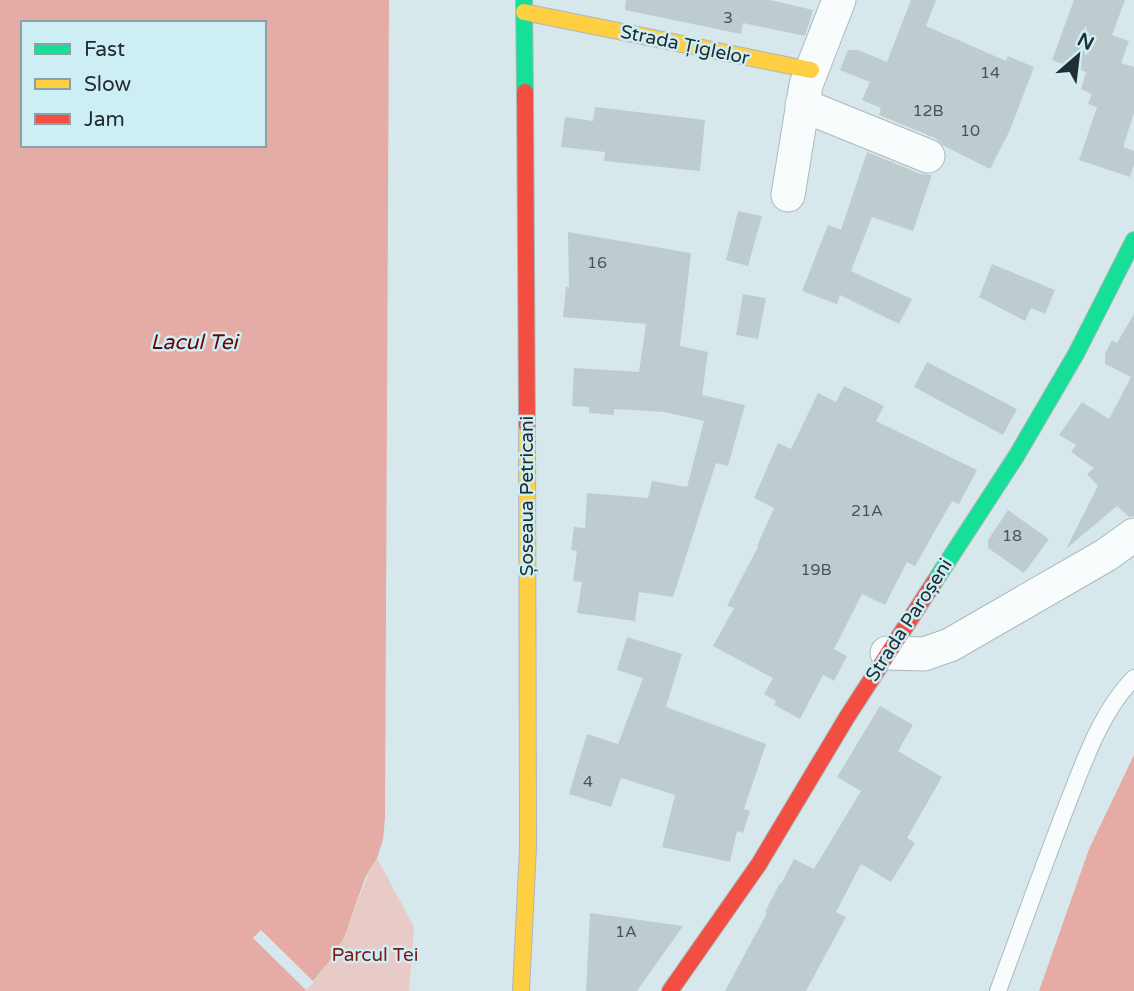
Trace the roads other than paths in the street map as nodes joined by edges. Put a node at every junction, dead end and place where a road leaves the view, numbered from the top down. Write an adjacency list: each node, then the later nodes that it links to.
1 (839, 0): 3 (street)
2 (524, 6): 3 (street, Strada Țiglelor); 11 (street, Șoseaua Petricani)
3 (811, 70): 4 (street)
4 (802, 105): 5 (street); 6 (street)
5 (928, 156)
6 (788, 195)
7 (1134, 240): 9 (street, Strada Paroșeni)
8 (1134, 536): 9 (street)
9 (887, 653): 12 (street, Strada Paroșeni)
10 (1134, 678): 13 (lane)
11 (520, 991)
12 (670, 991)
13 (998, 991)

